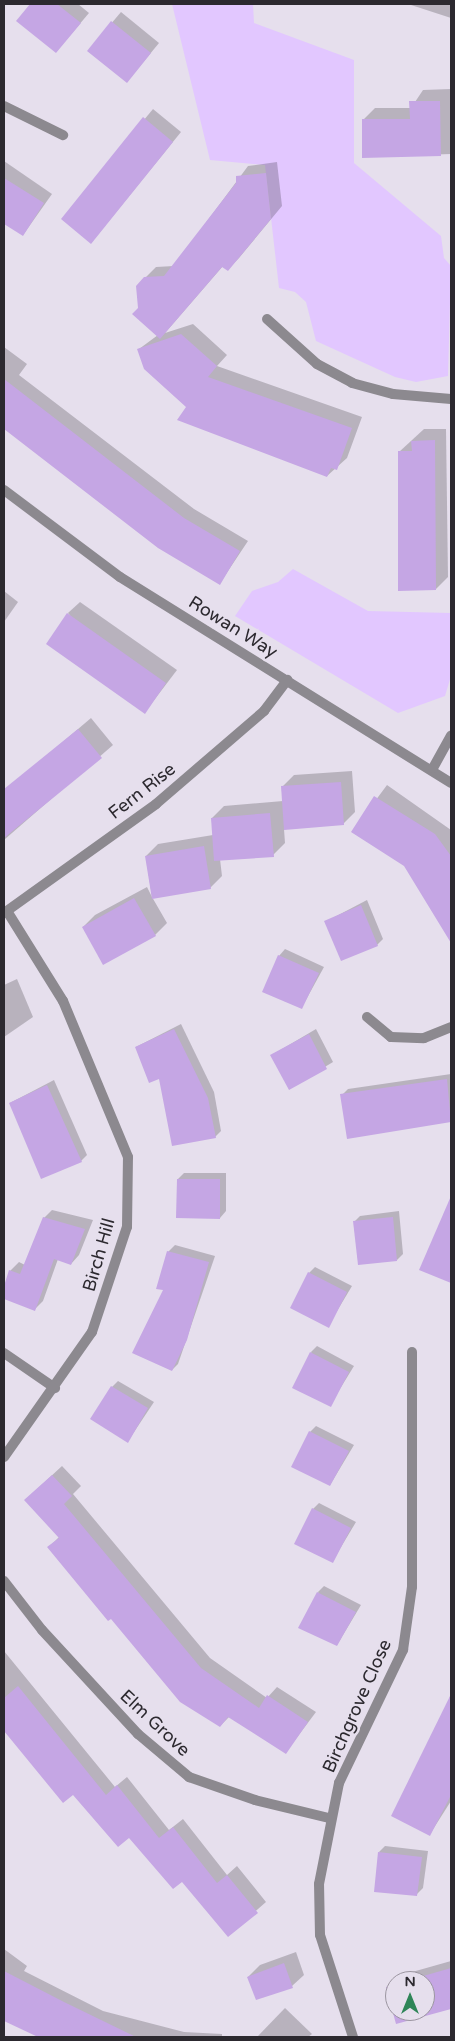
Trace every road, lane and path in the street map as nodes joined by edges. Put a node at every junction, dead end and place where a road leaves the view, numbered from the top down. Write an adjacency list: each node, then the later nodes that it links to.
1 (4, 106): 2 (street)
2 (63, 135)
3 (267, 319): 4 (street)
4 (451, 399)
5 (4, 490): 6 (street, Rowan Way)
6 (287, 680): 8 (street, Rowan Way); 10 (street, Fern Rise)
7 (451, 736): 8 (street)
8 (433, 768): 9 (street, Rowan Way)
9 (451, 783)
10 (5, 912): 15 (street, Birch Hill)
11 (367, 1017): 12 (street)
12 (451, 1027)
13 (412, 1352): 18 (street, Birchgrove Close)
14 (4, 1353): 15 (street)
15 (55, 1388): 16 (street, Birch Hill)
16 (4, 1457)
17 (4, 1581): 18 (street, Elm Grove)
18 (329, 1818): 19 (street, Birchgrove Close)
19 (353, 2037)

